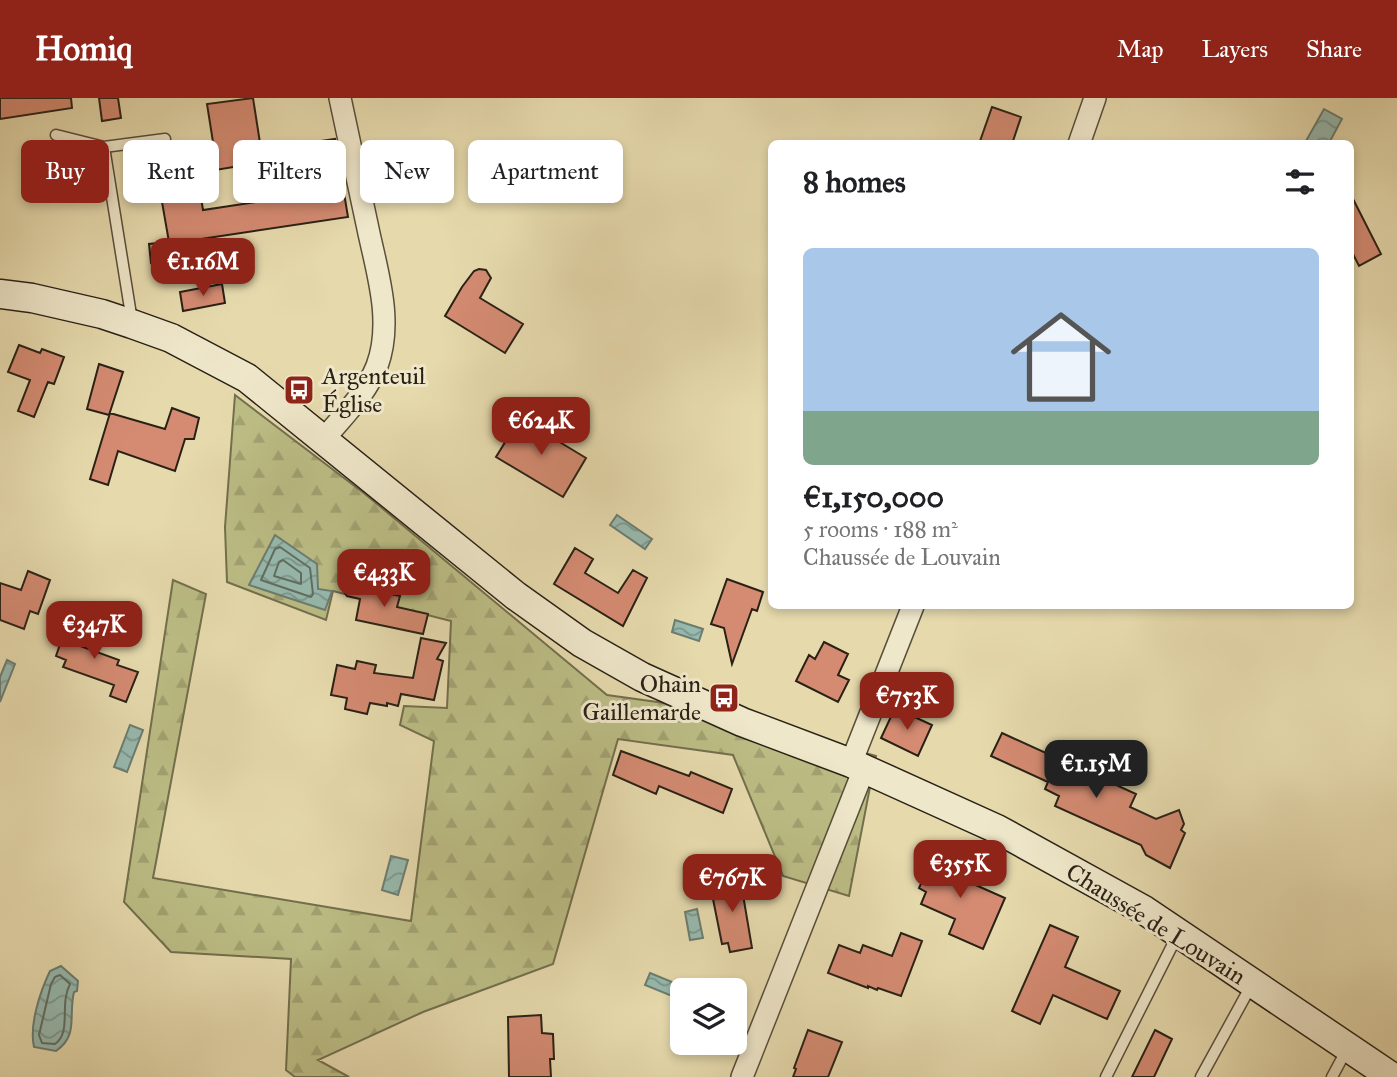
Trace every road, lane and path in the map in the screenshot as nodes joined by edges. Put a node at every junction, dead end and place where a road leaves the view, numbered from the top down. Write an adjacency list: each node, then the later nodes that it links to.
1 (340, 98): 11 (street)
2 (1095, 98): 6 (street)
3 (55, 135): 5 (lane)
4 (164, 139): 7 (lane)
5 (75, 140)
6 (1080, 140)
7 (109, 146)
8 (109, 179): 10 (lane)
9 (0, 294): 10 (main road, Chaussée de Louvain)
10 (132, 324): 11 (main road, Chaussée de Louvain)
11 (324, 439): 13 (main road, Chaussée de Louvain)
12 (912, 609): 13 (street)
13 (858, 766): 14 (main road, Chaussée de Louvain); 17 (street)
14 (1179, 933): 15 (main road, Chaussée de Louvain); 18 (lane)
15 (1252, 983): 16 (main road, Chaussée de Louvain); 19 (lane)
16 (1348, 1048): 20 (lane); 21 (main road, Chaussée de Louvain)
17 (742, 1077)
18 (1106, 1077)
19 (1201, 1077)
20 (1332, 1077)
21 (1392, 1077)

